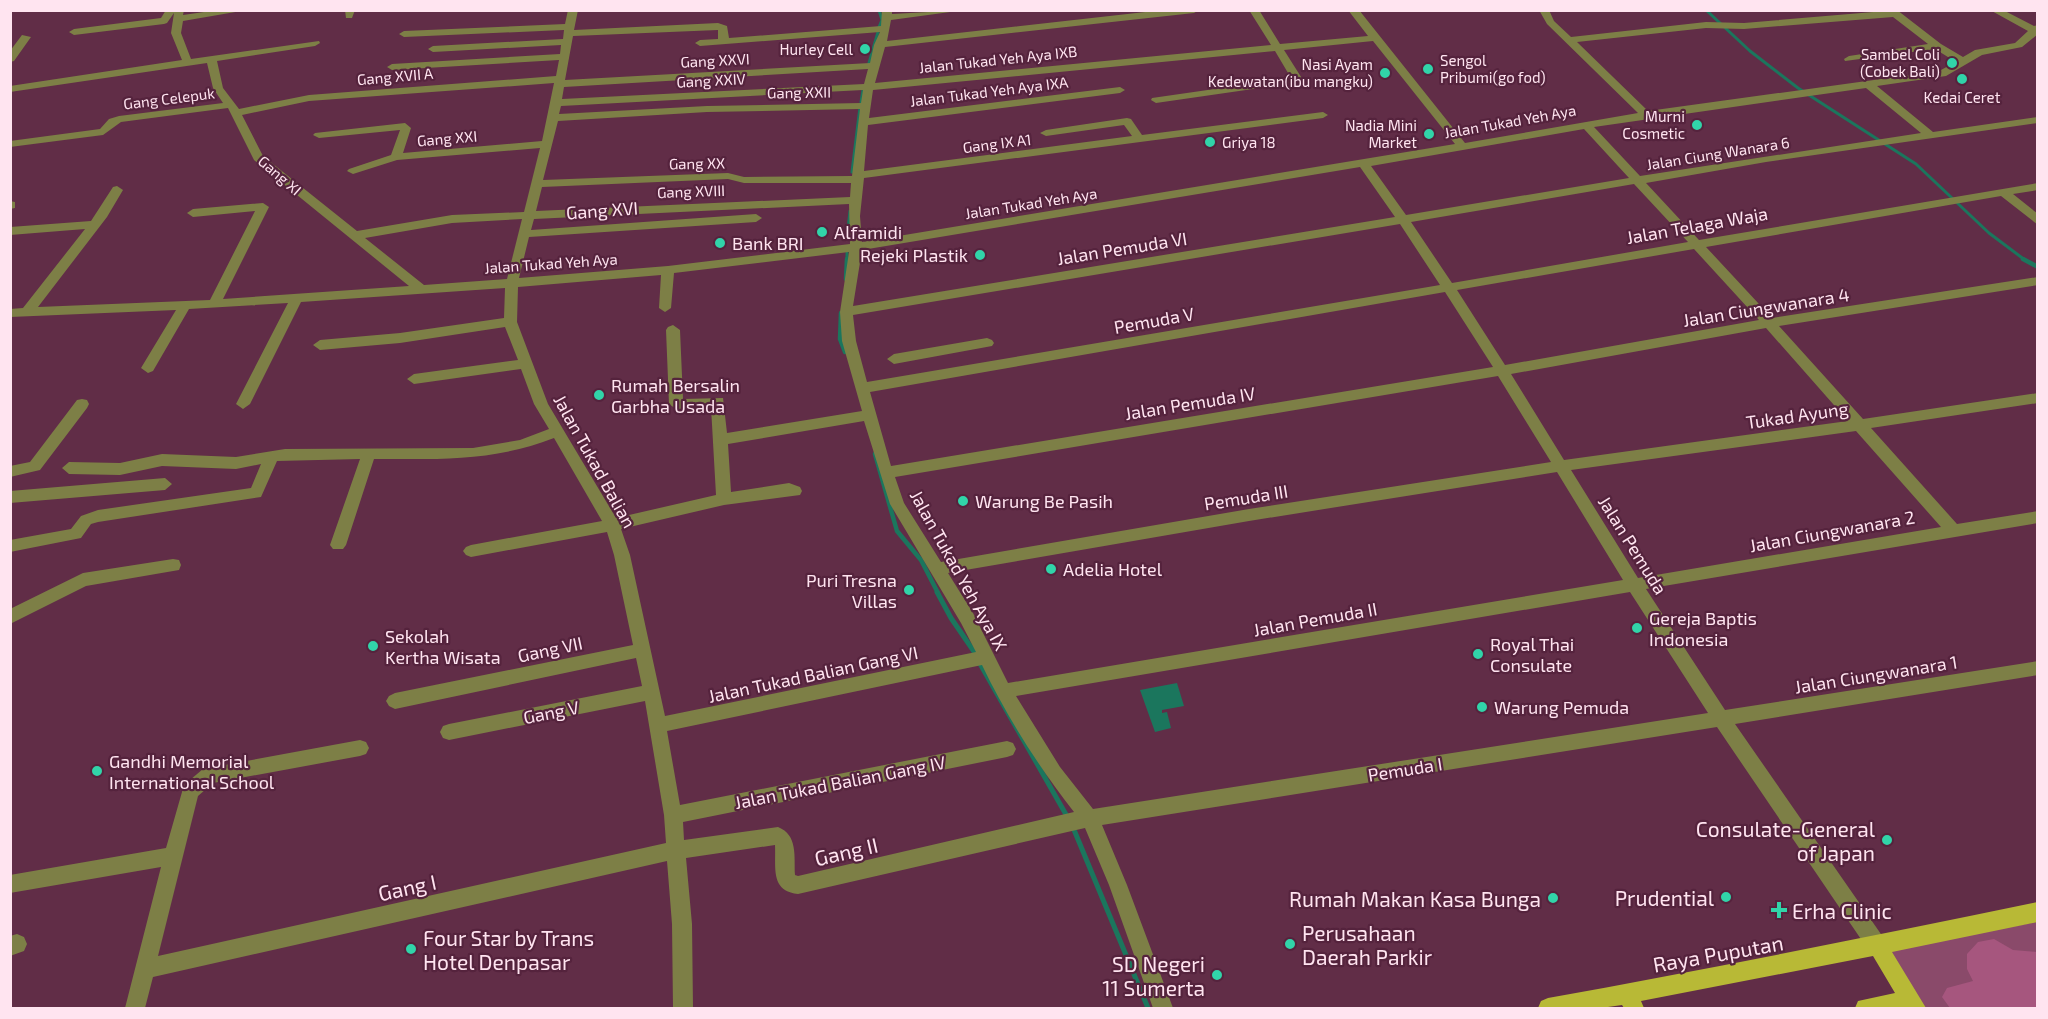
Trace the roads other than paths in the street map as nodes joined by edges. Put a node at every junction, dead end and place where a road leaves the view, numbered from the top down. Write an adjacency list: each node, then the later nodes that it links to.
1 (171, 10): 14 (street)
2 (242, 10): 11 (street)
3 (573, 10): 16 (street, Jalan Tukad Balian)
4 (960, 10): 12 (street)
5 (1194, 10): 23 (street)
6 (1254, 10): 27 (street)
7 (1353, 10): 18 (street)
8 (1544, 10): 20 (street)
9 (1995, 10): 13 (street)
10 (1892, 12): 20 (street); 26 (street)
11 (179, 15): 34 (street)
12 (887, 19): 19 (street); 23 (street, Jalan Tukad Yeh Aya IX)
13 (2036, 29): 24 (street)
14 (74, 32)
15 (404, 34): 16 (street)
16 (568, 34): 19 (street); 28 (street); 29 (street, Jalan Tukad Balian)
17 (26, 37): 30 (street)
18 (1375, 38): 27 (street, Jalan Tukad Yeh Aya IXB); 58 (street)
19 (726, 40): 22 (street)
20 (1569, 40): 47 (street)
21 (315, 43): 31 (street)
22 (700, 43)
23 (879, 45): 35 (street, Jalan Tukad Yeh Aya IX)
24 (2018, 45): 25 (street, Jalan Tukad Yeh Aya); 33 (street, Jalan Tukad Yeh Aya)
25 (2037, 45)
26 (1937, 46): 32 (street); 33 (street)
27 (1277, 47): 39 (street, Jalan Tukad Yeh Aya IXB); 42 (street)
28 (434, 49)
29 (563, 57): 36 (street); 37 (street, Jalan Tukad Balian)
30 (10, 59)
31 (211, 59): 34 (street); 45 (street, Gang XI)
32 (1849, 59)
33 (1962, 61): 38 (street, Jalan Tukad Yeh Aya)
34 (188, 63): 40 (street)
35 (874, 66): 37 (street, Gang XXVI); 39 (street, Jalan Tukad Yeh Aya IX)
36 (392, 67)
37 (558, 82): 43 (street, Jalan Tukad Balian); 45 (street, Gang XVII A)
38 (1869, 85): 47 (street, Jalan Tukad Yeh Aya); 54 (street)
39 (868, 87): 43 (street, Gang XXIV); 44 (street, Jalan Tukad Yeh Aya IX)
40 (10, 89)
41 (1120, 90): 50 (street, Jalan Tukad Yeh Aya IXA)
42 (1156, 100)
43 (556, 103): 48 (street, Jalan Tukad Balian)
44 (865, 106): 48 (street, Gang XXII); 50 (street, Jalan Tukad Yeh Aya IX)
45 (233, 109): 56 (street, Gang Celepuk); 77 (street, Gang XI)
46 (1323, 115): 55 (street, Gang IX A1)
47 (1646, 115): 51 (street, Jalan Tukad Yeh Aya)
48 (553, 118): 57 (street, Jalan Tukad Balian)
49 (2037, 120): 54 (street, Jalan Ciung Wanara 6)
50 (863, 122): 62 (street, Jalan Tukad Yeh Aya IX)
51 (1586, 125): 58 (street, Jalan Tukad Yeh Aya); 63 (street)
52 (1046, 133): 55 (street, Gang IX A1)
53 (319, 135): 59 (street, Gang XXI)
54 (1931, 136): 63 (street, Jalan Ciung Wanara 6)
55 (1138, 139): 62 (street, Gang IX A1)
56 (10, 144)
57 (547, 144): 59 (street, Gang XXI); 64 (street, Jalan Tukad Balian)
58 (1462, 146): 60 (street, Jalan Tukad Yeh Aya)
59 (396, 157): 61 (street)
60 (1363, 164): 72 (street, Jalan Pemuda); 79 (street, Jalan Tukad Yeh Aya)
61 (353, 171)
62 (859, 177): 64 (street, Gang XX); 68 (street, Jalan Tukad Yeh Aya IX)
63 (1638, 181): 72 (street, Jalan Ciung Wanara 6); 78 (street)
64 (535, 184): 70 (street, Jalan Tukad Balian)
65 (2037, 186): 67 (street, Jalan Telaga Waja)
66 (117, 190): 74 (street)
67 (2003, 192): 73 (street); 78 (street, Jalan Telaga Waja)
68 (856, 200): 70 (street, Gang XVIII); 79 (street, Jalan Tukad Yeh Aya IX)
69 (193, 213): 86 (street)
70 (527, 217): 76 (street, Jalan Tukad Balian); 77 (street, Gang XVIII)
71 (756, 218): 76 (street, Gang XVI)
72 (1404, 220): 83 (street, Jalan Pemuda); 91 (street, Jalan Pemuda VI)
73 (2037, 220)
74 (93, 225): 75 (street); 89 (street)
75 (10, 231)
76 (524, 234): 82 (street, Jalan Tukad Balian)
77 (354, 236): 84 (street, Gang XI)
78 (1696, 243): 83 (street, Jalan Telaga Waja); 93 (street)
79 (856, 248): 80 (street, Jalan Tukad Yeh Aya); 91 (street, Jalan Tukad Yeh Aya IX)
80 (668, 270): 82 (street, Jalan Tukad Yeh Aya); 88 (street)
81 (2037, 281): 93 (street, Jalan Ciungwanara 4)
82 (512, 283): 84 (street, Jalan Tukad Yeh Aya); 92 (street, Jalan Tukad Balian)
83 (1449, 286): 98 (street, Pemuda V); 100 (street, Jalan Pemuda)
84 (420, 288): 85 (street, Jalan Tukad Yeh Aya)
85 (297, 298): 86 (street, Jalan Tukad Yeh Aya); 105 (street)
86 (214, 304): 87 (street, Jalan Tukad Yeh Aya)
87 (185, 305): 89 (street, Jalan Tukad Yeh Aya); 99 (street)
88 (665, 308)
89 (28, 311): 90 (street, Jalan Tukad Yeh Aya)
90 (10, 312)
91 (846, 312): 102 (street, Jalan Tukad Yeh Aya IX)
92 (510, 322): 95 (street); 97 (street, Jalan Tukad Balian)
93 (1769, 323): 100 (street, Jalan Ciungwanara 4); 107 (street)
94 (673, 330): 109 (street)
95 (320, 345)
96 (894, 359): 98 (street)
97 (524, 364): 101 (street); 108 (street, Jalan Tukad Balian)
98 (994, 366): 102 (street, Pemuda V)
99 (148, 368)
100 (1500, 371): 112 (street, Jalan Pemuda); 115 (street, Jalan Pemuda IV)
101 (414, 379)
102 (864, 388): 106 (street, Jalan Tukad Yeh Aya IX)
103 (2037, 398): 107 (street, Tukad Ayung)
104 (82, 404): 114 (street)
105 (243, 404)
106 (871, 415): 109 (street); 115 (street, Jalan Tukad Yeh Aya IX)
107 (1860, 427): 112 (street, Tukad Ayung); 122 (street)
108 (556, 432): 110 (street); 121 (street, Jalan Tukad Balian)
109 (719, 440): 119 (street)
110 (369, 453): 111 (street); 123 (street)
111 (271, 457): 113 (street); 124 (street)
112 (1561, 466): 127 (street, Pemuda III); 128 (street, Jalan Pemuda)
113 (69, 468)
114 (10, 472)
115 (886, 472): 127 (street, Jalan Tukad Yeh Aya IX)
116 (165, 484): 118 (street)
117 (795, 491): 119 (street)
118 (10, 497)
119 (724, 499): 121 (street)
120 (2037, 517): 122 (street, Jalan Ciungwanara 2)
121 (612, 525): 125 (street); 130 (street, Jalan Tukad Balian)
122 (1953, 530): 128 (street, Jalan Ciungwanara 2)
123 (338, 545)
124 (10, 546)
125 (471, 552)
126 (173, 565): 129 (street)
127 (937, 569): 133 (street, Jalan Tukad Yeh Aya IX)
128 (1634, 584): 133 (street, Jalan Pemuda II); 136 (street, Jalan Pemuda)
129 (10, 616)
130 (642, 650): 134 (street, Jalan Tukad Balian); 135 (street, Gang VII)
131 (977, 659): 137 (street, Jalan Tukad Balian Gang VI)
132 (2037, 668): 136 (street, Jalan Ciungwanara 1)
133 (1003, 691): 142 (street, Jalan Tukad Yeh Aya IX)
134 (652, 692): 137 (street, Jalan Tukad Balian); 138 (street, Gang V)
135 (395, 701)
136 (1720, 718): 142 (street, Pemuda I); 147 (street, Jalan Pemuda)
137 (656, 726): 141 (street, Jalan Tukad Balian)
138 (449, 732)
139 (360, 748): 144 (street)
140 (1007, 749): 141 (street, Jalan Tukad Balian Gang IV)
141 (673, 815): 143 (street, Jalan Tukad Balian)
142 (1075, 821): 143 (street, Gang II); 153 (street, Jalan Tukad Yeh Aya IX)
143 (677, 850): 148 (street, Gang I); 152 (street, Jalan Tukad Balian)
144 (174, 856): 145 (street); 148 (street)
145 (10, 884)
146 (2037, 912): 147 (main road, Raya Puputan)
147 (1876, 944): 149 (main road, Raya Puputan); 150 (main road)
148 (147, 968): 151 (street)
149 (1630, 1001): 154 (main road, Raya Puputan)
150 (1913, 1004): 155 (main road)
151 (135, 1008)
152 (683, 1008)
153 (1163, 1008)
154 (1548, 1008)
155 (1871, 1008)

